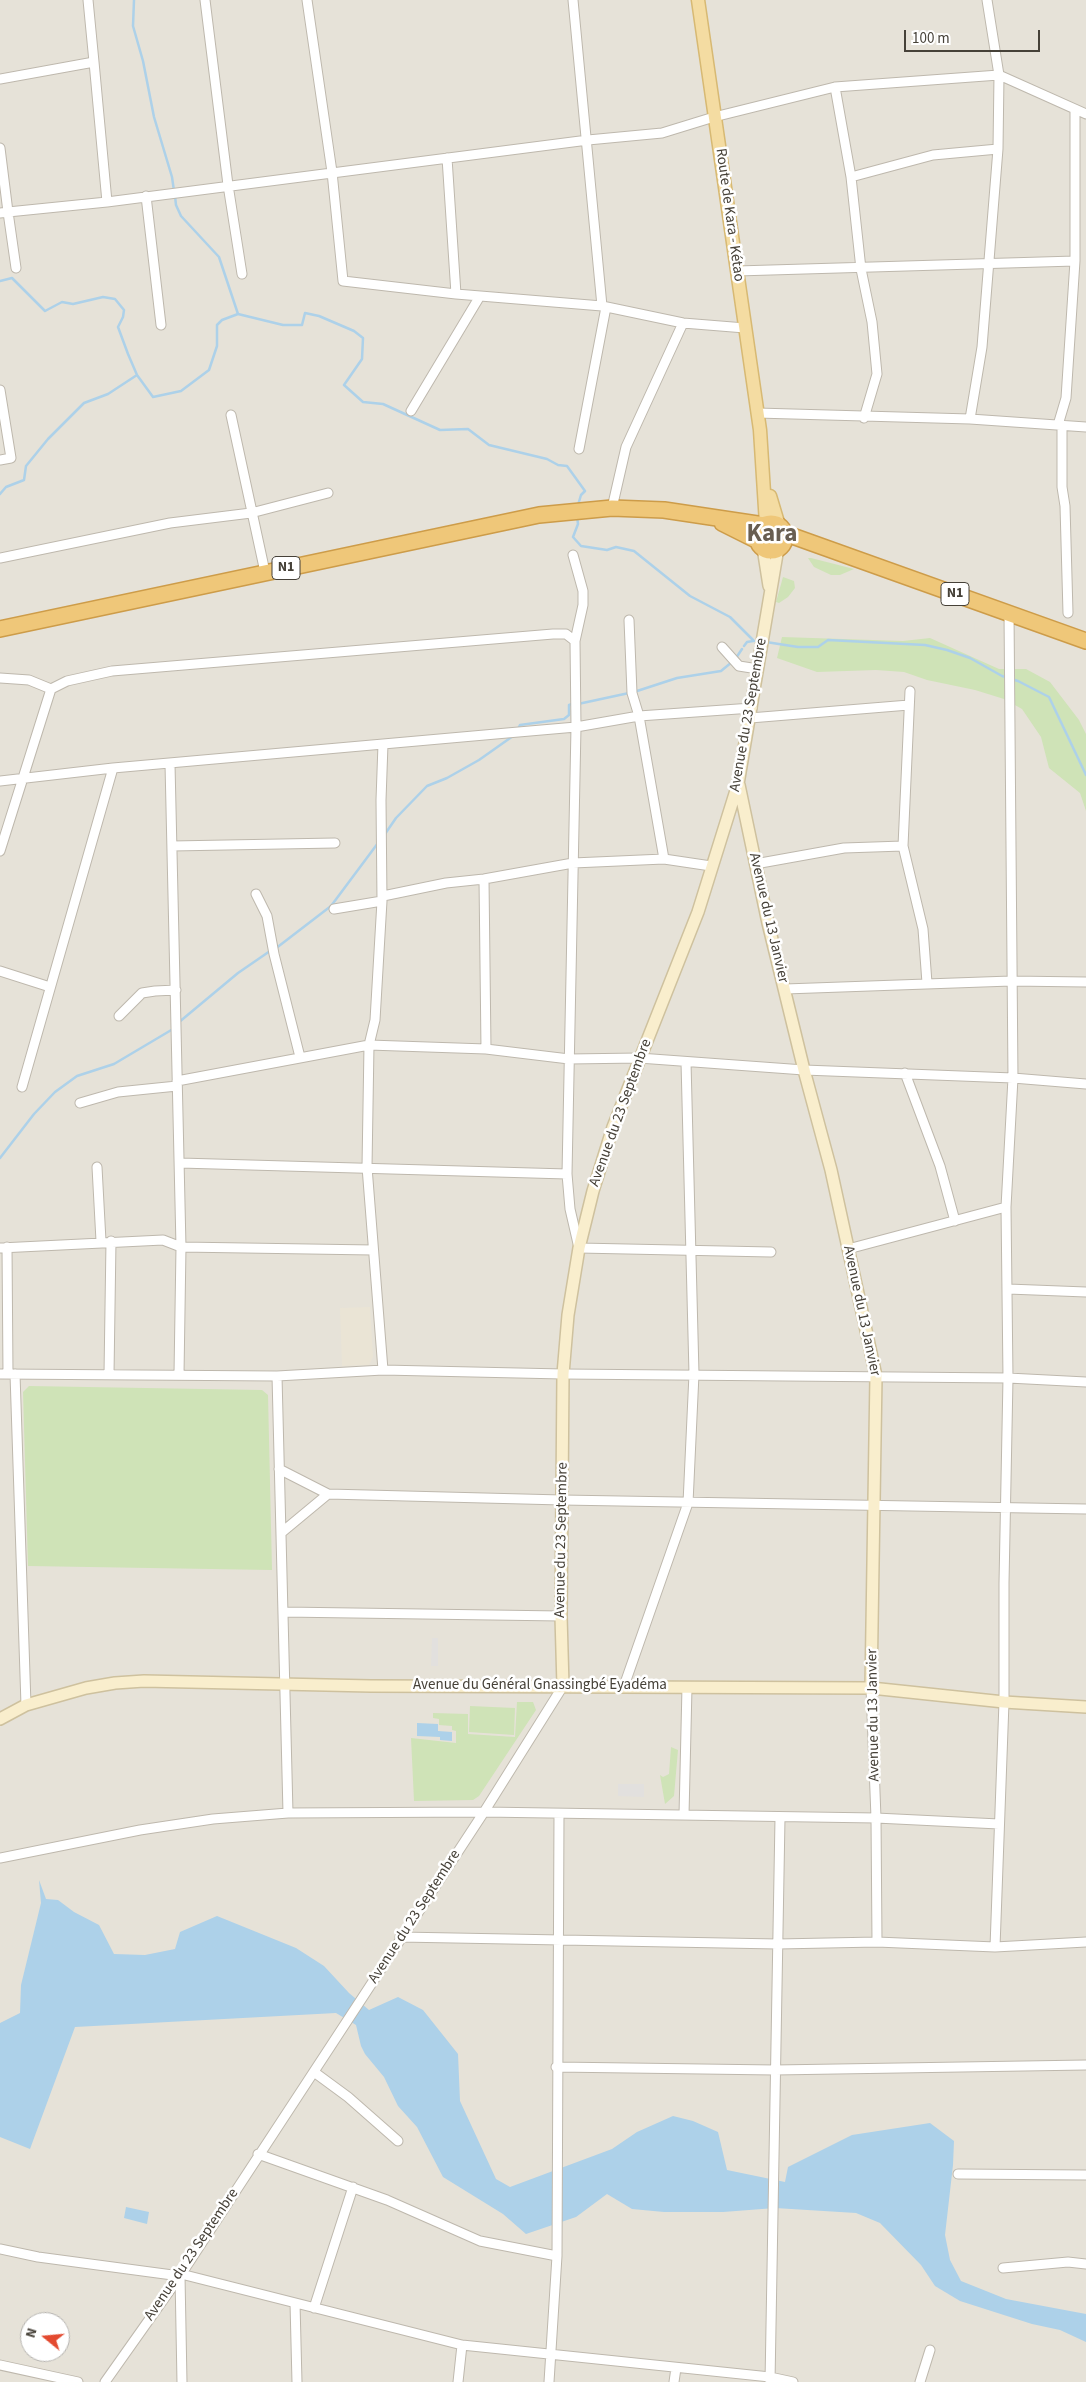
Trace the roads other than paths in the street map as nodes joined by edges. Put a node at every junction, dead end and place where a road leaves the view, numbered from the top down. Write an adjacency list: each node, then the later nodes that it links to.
1 (88, 0): 7 (street)
2 (205, 0): 20 (street)
3 (307, 0): 18 (street)
4 (573, 0): 14 (street)
5 (698, 0): 13 (main road, Route de Kara - Kétao)
6 (987, 0): 8 (street)
7 (94, 62): 9 (street); 22 (street)
8 (1000, 75): 10 (street); 11 (street); 16 (street)
9 (0, 79)
10 (835, 87): 13 (street); 19 (street)
11 (1074, 110): 12 (street); 24 (street)
12 (1086, 114)
13 (714, 117): 14 (street); 28 (main road, Route de Kara - Kétao)
14 (588, 140): 17 (street); 32 (street)
15 (0, 148): 23 (street)
16 (998, 149): 19 (street); 25 (street)
17 (447, 158): 18 (street); 30 (street)
18 (332, 172): 20 (street); 30 (street)
19 (851, 177): 27 (street)
20 (228, 185): 21 (street); 29 (street)
21 (146, 196): 22 (street); 34 (street)
22 (107, 202): 23 (street)
23 (4, 213): 26 (street)
24 (1075, 262): 25 (street); 42 (street)
25 (988, 266): 27 (street); 41 (street)
26 (16, 268)
27 (861, 269): 28 (street); 40 (street)
28 (737, 272): 35 (main road, Route de Kara - Kétao)
29 (242, 274)
30 (456, 294): 31 (street)
31 (480, 296): 32 (street); 37 (street)
32 (604, 306): 33 (street); 44 (street)
33 (683, 323): 35 (street); 47 (street)
34 (160, 325)
35 (745, 328): 38 (main road, Route de Kara - Kétao)
36 (0, 390): 45 (street)
37 (411, 411)
38 (758, 413): 40 (street); 50 (main road, Route de Kara - Kétao)
39 (231, 415): 48 (street)
40 (864, 418): 41 (street)
41 (970, 420): 42 (street)
42 (1060, 426): 43 (street); 57 (street)
43 (1086, 427)
44 (579, 448)
45 (0, 460)
46 (328, 493): 48 (street)
47 (612, 508): 49 (highway, N1); 54 (highway, N1)
48 (251, 513): 53 (street); 54 (street)
49 (705, 515): 50 (highway, N1); 51 (highway, N1)
50 (776, 534): 51 (highway, N1); 51 (highway); 55 (main road, Avenue du 23 Septembre); 56 (highway, N1)
51 (760, 544): 55 (main road, Avenue du 23 Septembre)
52 (573, 556): 60 (street)
53 (0, 558)
54 (265, 572): 59 (highway, N1)
55 (770, 592): 63 (main road, Avenue du 23 Septembre)
56 (1009, 613): 61 (highway, N1); 90 (street)
57 (1068, 613)
58 (629, 620): 69 (street)
59 (0, 629)
60 (575, 641): 65 (street); 70 (street)
61 (1086, 641)
62 (722, 647): 63 (street)
63 (758, 669): 68 (main road, Avenue du 23 Septembre)
64 (0, 678): 65 (street)
65 (51, 689): 74 (street)
66 (910, 691): 67 (street)
67 (909, 705): 68 (street); 79 (street)
68 (751, 713): 69 (street); 76 (main road, Avenue du 23 Septembre)
69 (639, 716): 70 (street); 81 (street)
70 (576, 727): 71 (street); 82 (street)
71 (383, 744): 72 (street); 87 (street)
72 (170, 764): 73 (street); 78 (street)
73 (113, 768): 74 (street); 93 (street)
74 (24, 779): 75 (street); 80 (street)
75 (0, 782)
76 (738, 784): 83 (main road, Avenue du 13 Janvier); 84 (main road, Avenue du 23 Septembre)
77 (335, 843): 78 (street)
78 (172, 846): 95 (street)
79 (903, 846): 83 (street); 92 (street)
80 (0, 851)
81 (664, 860): 82 (street); 84 (street)
82 (573, 862): 85 (street); 100 (street)
83 (755, 864): 94 (main road, Avenue du 13 Janvier)
84 (712, 866): 101 (main road, Avenue du 23 Septembre)
85 (484, 879): 87 (street); 98 (street)
86 (256, 894): 99 (street)
87 (382, 899): 88 (street); 97 (street)
88 (334, 909)
89 (0, 971): 93 (street)
90 (1010, 981): 91 (street); 92 (street); 105 (street)
91 (1086, 982)
92 (927, 983): 94 (street)
93 (50, 987): 108 (street)
94 (785, 989): 103 (main road, Avenue du 13 Janvier)
95 (176, 990): 96 (street); 106 (street)
96 (119, 1016)
97 (369, 1045): 98 (street); 99 (street); 112 (street)
98 (486, 1048): 100 (street)
99 (300, 1057): 106 (street)
100 (569, 1058): 101 (street); 113 (street)
101 (639, 1058): 102 (street); 119 (main road, Avenue du 23 Septembre)
102 (686, 1062): 103 (street); 122 (street)
103 (804, 1070): 104 (street); 120 (main road, Avenue du 13 Janvier)
104 (905, 1073): 105 (street); 115 (street)
105 (1013, 1078): 107 (street); 114 (street)
106 (177, 1084): 109 (street); 110 (street)
107 (1086, 1084)
108 (22, 1087)
109 (80, 1103)
110 (180, 1162): 112 (street); 117 (street)
111 (97, 1167): 116 (street)
112 (367, 1168): 113 (street); 121 (street)
113 (567, 1174): 119 (street)
114 (1006, 1207): 115 (street); 124 (street)
115 (955, 1221): 120 (street)
116 (106, 1241): 117 (street); 118 (street); 128 (street)
117 (182, 1246): 121 (street); 129 (street)
118 (4, 1247): 127 (street)
119 (579, 1248): 122 (street); 130 (main road, Avenue du 23 Septembre)
120 (848, 1249): 133 (main road, Avenue du 13 Janvier)
121 (373, 1250): 126 (street)
122 (691, 1250): 123 (street); 131 (street)
123 (771, 1252)
124 (1008, 1289): 125 (street); 134 (street)
125 (1086, 1292)
126 (383, 1370): 130 (street); 132 (street)
127 (8, 1374): 128 (street); 152 (street)
128 (109, 1374): 129 (street)
129 (179, 1374): 132 (street)
130 (563, 1374): 131 (street); 138 (main road, Avenue du 23 Septembre)
131 (694, 1374): 133 (street); 139 (street)
132 (277, 1376): 136 (street)
133 (876, 1376): 134 (street); 140 (main road, Avenue du 13 Janvier)
134 (1008, 1378): 135 (street); 141 (street)
135 (1086, 1382)
136 (279, 1469): 137 (street); 143 (street)
137 (328, 1494): 138 (street); 143 (street)
138 (562, 1500): 139 (street); 145 (main road, Avenue du 23 Septembre)
139 (688, 1503): 140 (street); 148 (street)
140 (874, 1506): 141 (street); 150 (main road, Avenue du 13 Janvier)
141 (1007, 1506): 142 (street); 151 (street)
142 (1086, 1509)
143 (281, 1533): 144 (street)
144 (284, 1612): 145 (street); 146 (street)
145 (561, 1616): 147 (main road, Avenue du 23 Septembre)
146 (285, 1684): 147 (main road, Avenue du Général Gnassingbé Eyadéma); 152 (main road, Avenue du Général Gnassingbé Eyadéma); 156 (street)
147 (563, 1686): 148 (main road, Avenue du Général Gnassingbé Eyadéma); 155 (street, Avenue du 23 Septembre)
148 (624, 1686): 149 (main road, Avenue du Général Gnassingbé Eyadéma)
149 (687, 1687): 150 (main road, Avenue du Général Gnassingbé Eyadéma); 158 (street)
150 (871, 1688): 151 (main road, Avenue du Général Gnassingbé Eyadéma); 160 (street, Avenue du 13 Janvier)
151 (1004, 1702): 153 (main road, Avenue du Général Gnassingbé Eyadéma); 161 (street)
152 (26, 1705): 154 (main road, Avenue du Général Gnassingbé Eyadéma)
153 (1086, 1707)
154 (0, 1719)
155 (484, 1812): 156 (street); 157 (street); 163 (street, Avenue du 23 Septembre)
156 (288, 1813): 162 (street)
157 (558, 1814): 158 (street); 164 (street)
158 (684, 1815): 159 (street)
159 (780, 1818): 160 (street); 167 (street)
160 (876, 1818): 161 (street); 165 (street, Avenue du 13 Janvier)
161 (999, 1824): 168 (street)
162 (0, 1858)
163 (400, 1938): 164 (street); 172 (street, Avenue du 23 Septembre)
164 (559, 1941): 167 (street); 170 (street)
165 (878, 1942): 167 (street); 168 (street)
166 (1086, 1942): 168 (street)
167 (778, 1944): 171 (street)
168 (995, 1947)
169 (1086, 2064): 171 (street)
170 (556, 2068): 171 (street); 179 (street)
171 (775, 2070): 190 (street)
172 (314, 2072): 173 (street); 174 (street, Avenue du 23 Septembre)
173 (398, 2141)
174 (258, 2154): 177 (street); 182 (street, Avenue du 23 Septembre)
175 (958, 2174): 176 (street)
176 (1086, 2175)
177 (353, 2187): 179 (street); 184 (street)
178 (0, 2249): 182 (street)
179 (557, 2256): 187 (street)
180 (1086, 2264): 181 (street)
181 (1003, 2268)
182 (181, 2275): 183 (street); 192 (street, Avenue du 23 Septembre); 193 (street)
183 (294, 2303): 184 (street); 194 (street)
184 (314, 2308): 185 (street)
185 (462, 2345): 187 (street); 195 (street)
186 (930, 2350): 199 (street)
187 (551, 2355): 189 (street); 196 (street)
188 (0, 2366): 191 (street)
189 (676, 2368): 190 (street); 197 (street)
190 (770, 2380): 198 (street)
191 (78, 2382)
192 (105, 2382)
193 (182, 2382)
194 (297, 2382)
195 (458, 2382)
196 (549, 2382)
197 (674, 2382)
198 (792, 2382)
199 (920, 2382)

